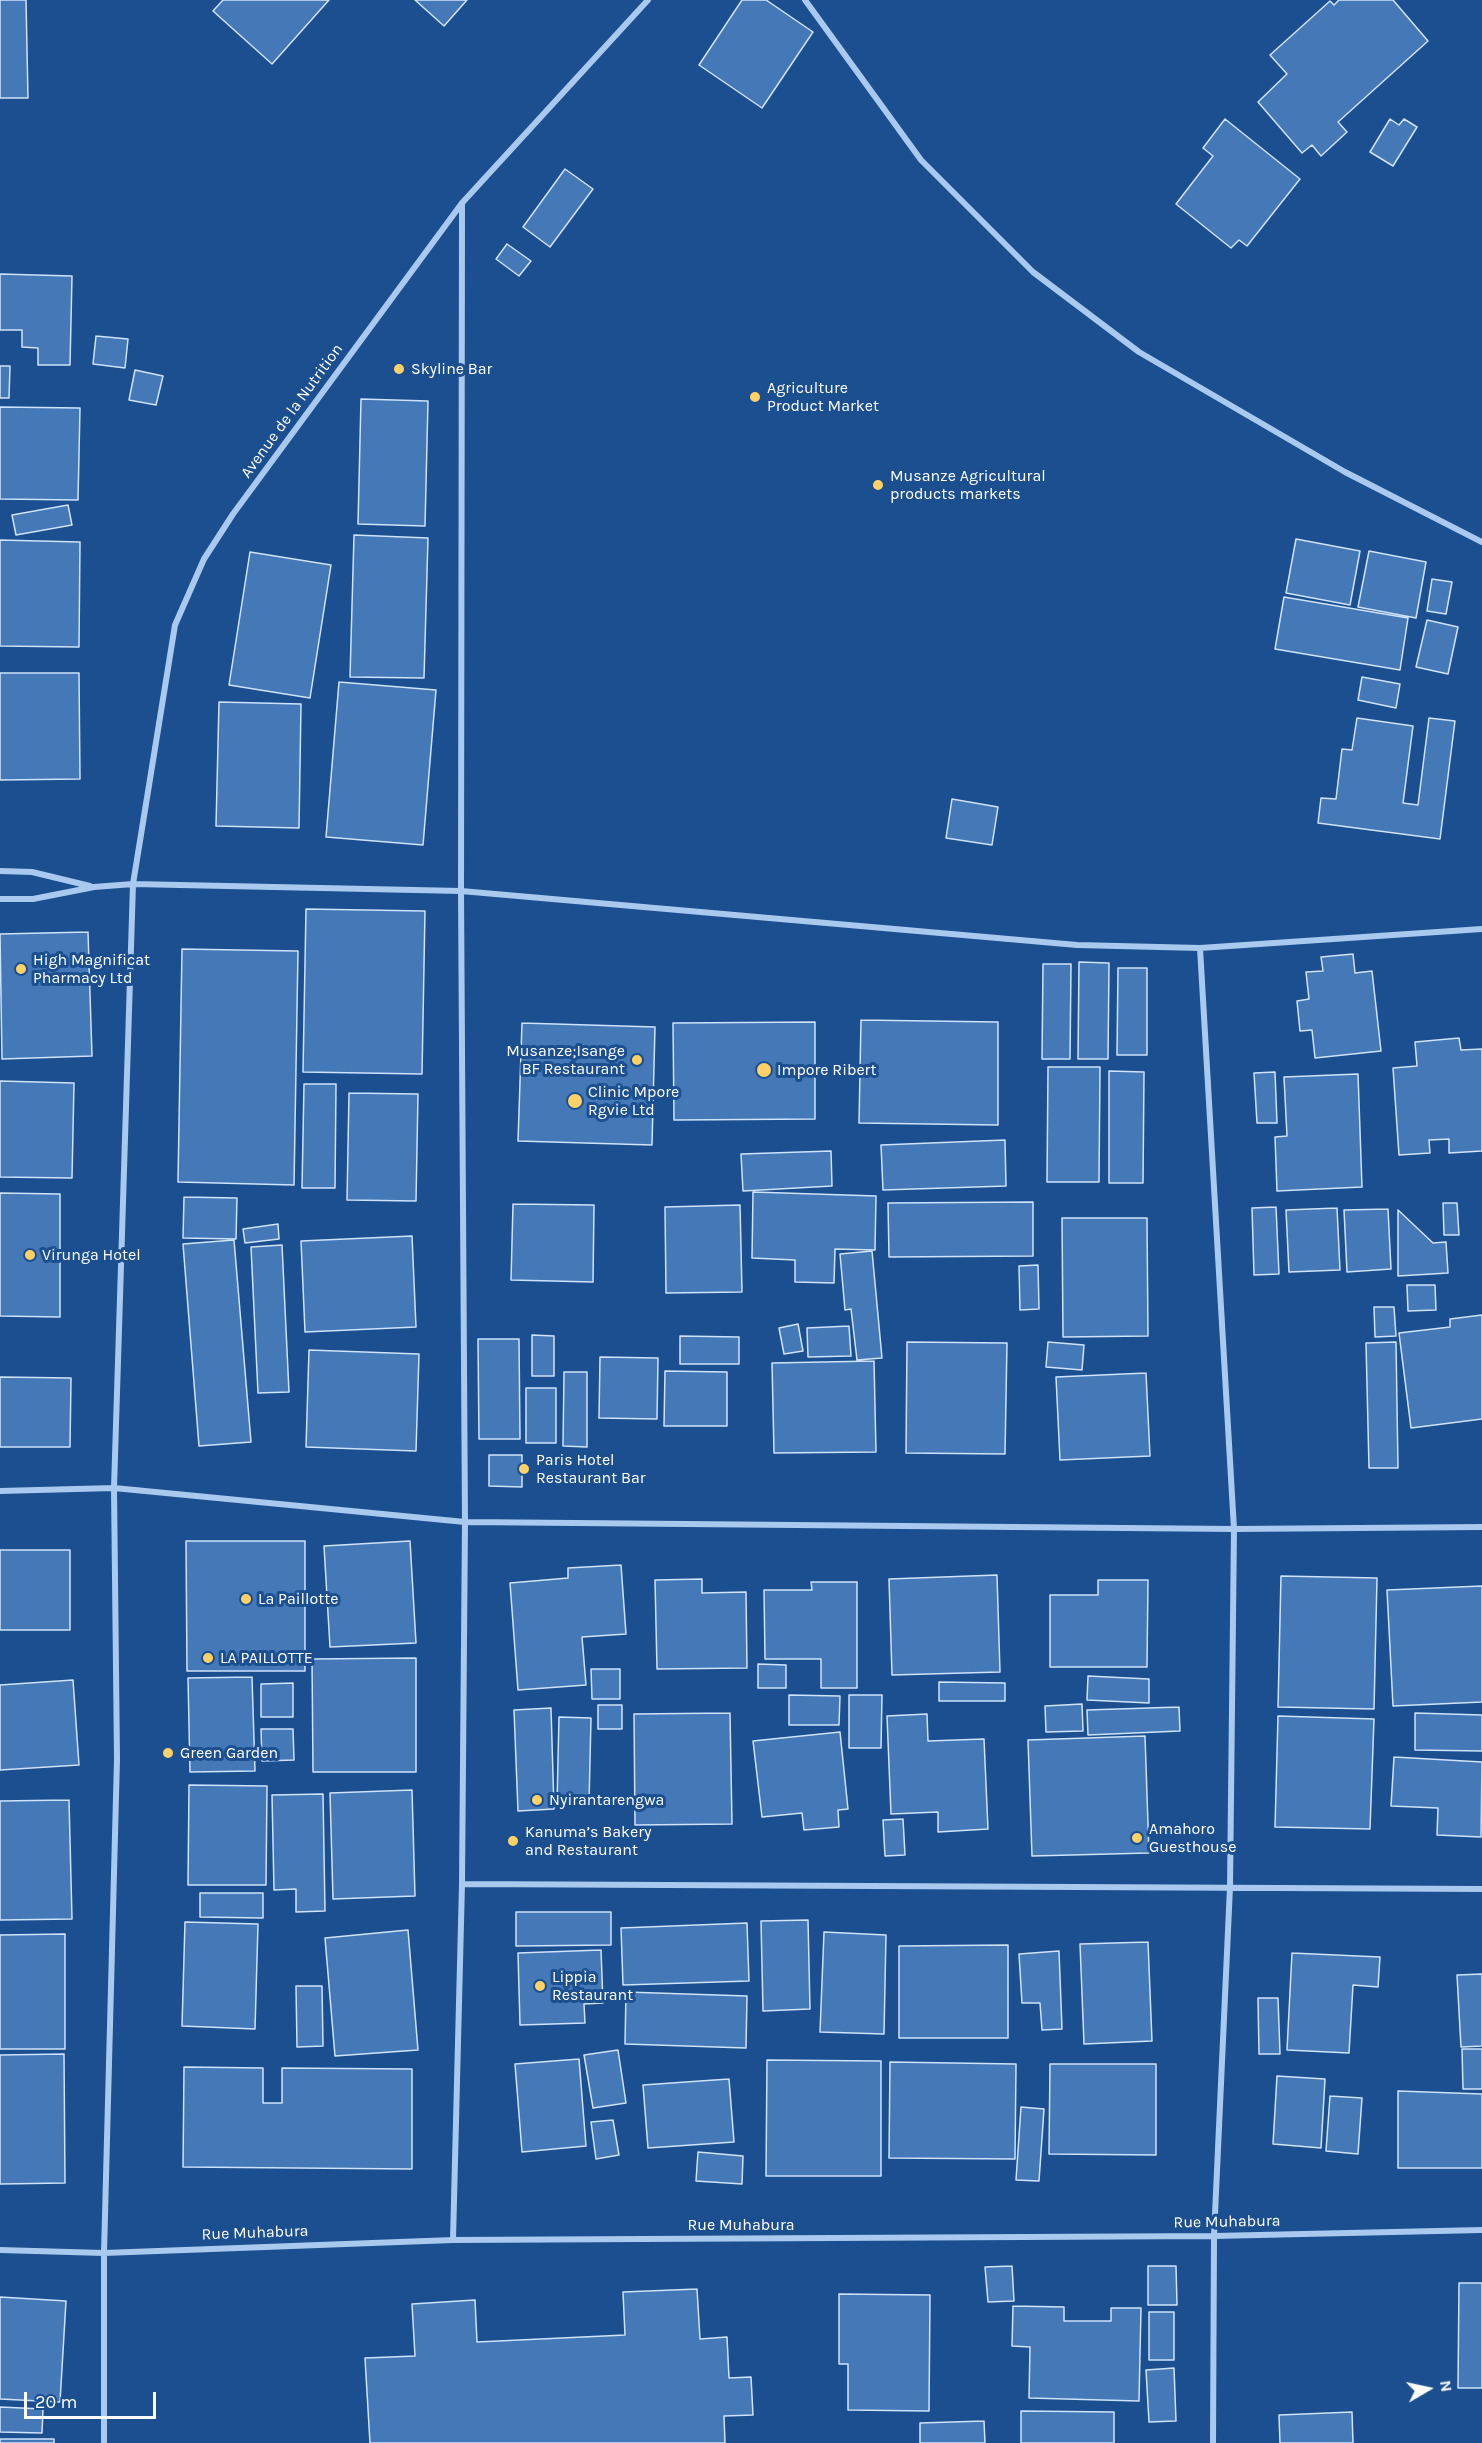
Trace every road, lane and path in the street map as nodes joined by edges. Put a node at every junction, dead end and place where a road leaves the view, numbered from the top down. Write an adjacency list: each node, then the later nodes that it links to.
1 (648, 0): 3 (street, Avenue de la Nutrition)
2 (805, 0): 4 (street)
3 (462, 203): 6 (street, Avenue de la Nutrition); 8 (street)
4 (1482, 542)
5 (0, 871): 7 (street)
6 (133, 884): 7 (street); 8 (street); 12 (street, Avenue de la Nutrition)
7 (94, 887): 9 (street)
8 (461, 891): 11 (street); 14 (street)
9 (0, 899)
10 (1482, 929): 11 (street)
11 (1200, 948): 16 (street)
12 (114, 1488): 13 (street); 14 (street); 24 (street, Avenue de la Nutrition)
13 (0, 1491)
14 (465, 1522): 16 (street); 17 (street)
15 (1482, 1527): 16 (street)
16 (1234, 1529): 18 (street)
17 (462, 1884): 18 (street); 22 (street)
18 (1230, 1887): 19 (street); 21 (street)
19 (1482, 1889)
20 (1482, 2230): 21 (street, Rue Muhabura)
21 (1214, 2236): 22 (street, Rue Muhabura); 26 (street)
22 (453, 2240): 24 (street, Rue Muhabura)
23 (0, 2250): 24 (street, Rue Muhabura)
24 (104, 2253): 25 (street, Avenue de la Nutrition)
25 (104, 2443)
26 (1213, 2443)

